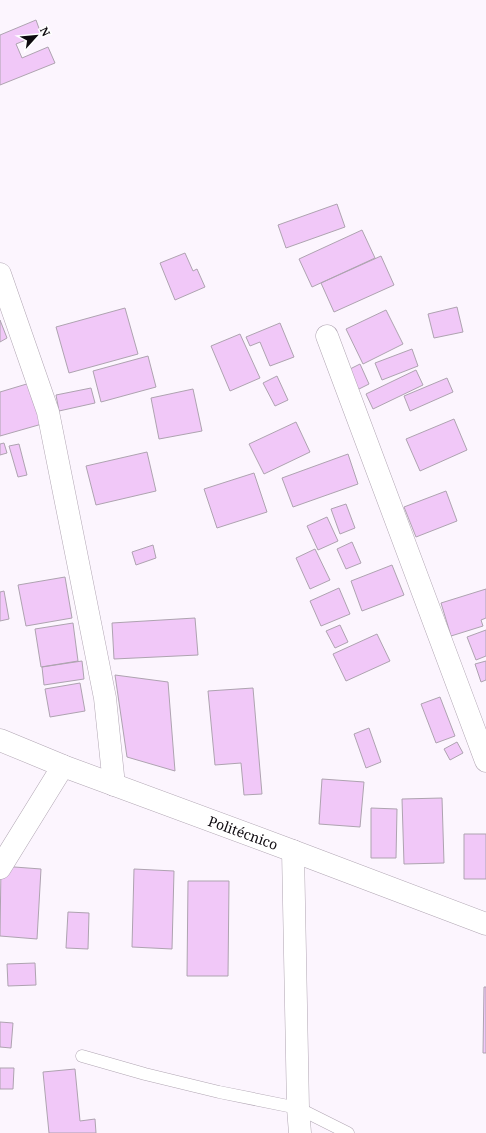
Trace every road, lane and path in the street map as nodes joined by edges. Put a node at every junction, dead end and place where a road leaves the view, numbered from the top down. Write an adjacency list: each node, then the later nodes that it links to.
1 (0, 274): 6 (street)
2 (327, 336): 4 (street)
3 (0, 740): 5 (street, Politécnico)
4 (486, 761)
5 (63, 766): 6 (street, Politécnico); 8 (street)
6 (114, 785): 7 (street, Politécnico)
7 (293, 851): 9 (street, Politécnico); 11 (street)
8 (0, 868)
9 (486, 924)
10 (82, 1056): 11 (lane)
11 (298, 1108): 12 (street); 13 (lane)
12 (300, 1133)
13 (348, 1133)

